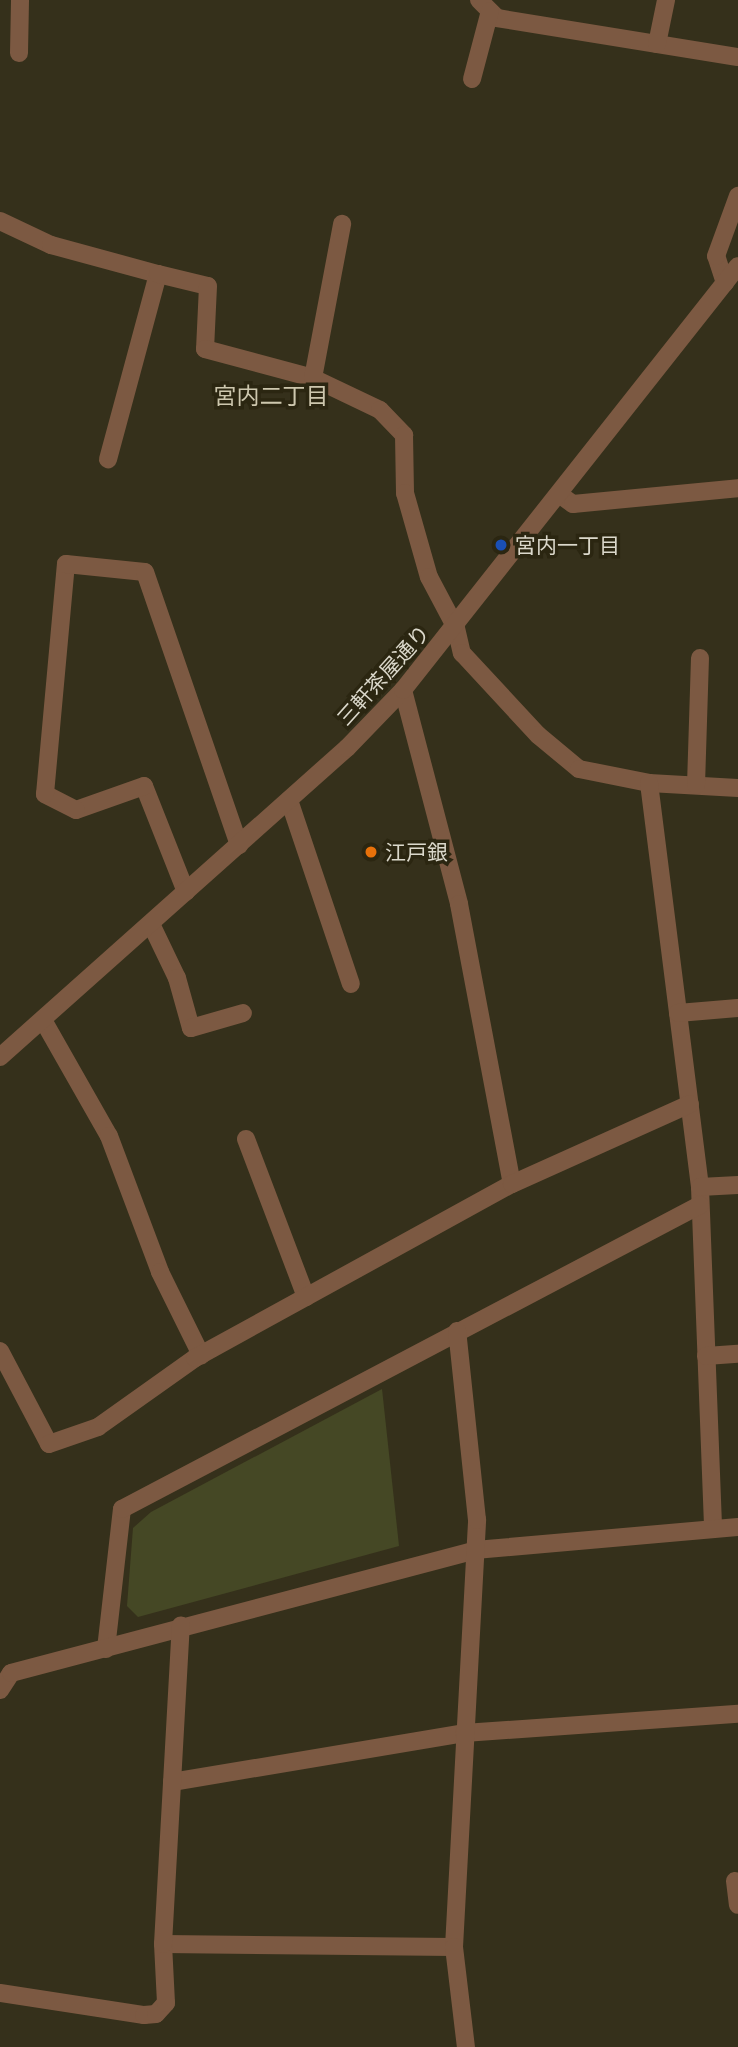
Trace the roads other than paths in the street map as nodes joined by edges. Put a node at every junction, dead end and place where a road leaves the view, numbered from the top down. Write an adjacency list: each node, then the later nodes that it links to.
1 (20, 0): 5 (street)
2 (666, 0): 4 (street)
3 (485, 6): 4 (street); 7 (street)
4 (657, 44): 6 (street)
5 (19, 53)
6 (738, 57)
7 (472, 79)
8 (738, 196): 13 (street)
9 (0, 221): 12 (street)
10 (342, 224): 14 (street)
11 (738, 266): 13 (street, 三軒茶屋通り)
12 (158, 274): 14 (street); 15 (street)
13 (725, 283): 17 (street, 三軒茶屋通り)
14 (313, 378): 18 (street)
15 (108, 459)
16 (738, 488): 17 (street)
17 (559, 494): 18 (street, 三軒茶屋通り)
18 (456, 628): 20 (street, 三軒茶屋通り); 21 (street)
19 (700, 658): 22 (street)
20 (403, 690): 24 (street, 三軒茶屋通り); 36 (street)
21 (649, 783): 22 (street); 31 (street)
22 (696, 785): 23 (street)
23 (738, 788)
24 (289, 800): 25 (street, 三軒茶屋通り); 28 (street)
25 (239, 845): 26 (street, 三軒茶屋通り); 26 (street)
26 (186, 892): 27 (street, 三軒茶屋通り)
27 (151, 924): 30 (street); 32 (street, 三軒茶屋通り)
28 (351, 984)
29 (738, 1008): 31 (street)
30 (243, 1013)
31 (678, 1013): 34 (street)
32 (43, 1020): 33 (street, 三軒茶屋通り); 43 (street)
33 (0, 1057)
34 (690, 1104): 36 (street); 38 (street)
35 (246, 1139): 39 (street)
36 (512, 1184): 39 (street)
37 (738, 1185): 38 (street)
38 (700, 1196): 40 (street); 44 (street)
39 (306, 1297): 43 (street)
40 (457, 1331): 47 (street); 49 (street)
41 (0, 1351): 43 (street)
42 (738, 1354): 44 (street)
43 (201, 1355)
44 (706, 1356): 46 (street)
45 (738, 1527): 46 (street)
46 (713, 1529): 47 (street)
47 (475, 1550): 48 (street); 52 (street)
48 (181, 1626): 49 (street); 53 (street)
49 (106, 1648): 50 (street)
50 (0, 1690)
51 (738, 1714): 52 (street)
52 (464, 1733): 53 (street); 57 (street)
53 (172, 1782): 56 (street)
54 (735, 1881): 55 (street)
55 (738, 1905)
56 (163, 1944): 57 (street); 58 (street)
57 (454, 1947): 59 (street)
58 (0, 1993)
59 (466, 2047)

